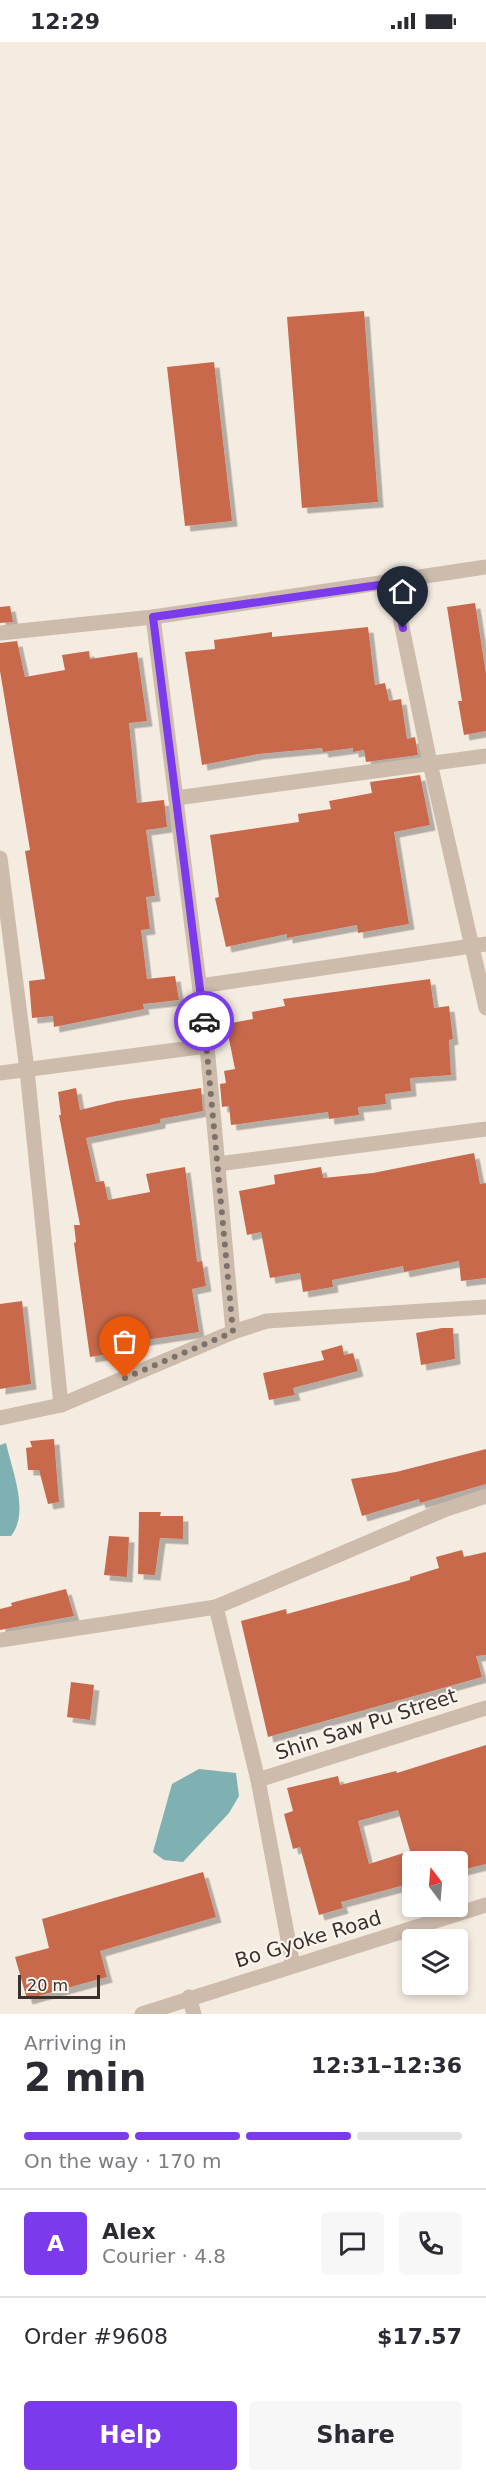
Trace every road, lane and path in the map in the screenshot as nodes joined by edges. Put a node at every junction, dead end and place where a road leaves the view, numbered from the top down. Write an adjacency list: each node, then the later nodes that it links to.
1 (486, 567): 2 (street)
2 (393, 583): 3 (street); 6 (street)
3 (153, 617): 4 (street); 7 (street)
4 (0, 633)
5 (486, 756): 6 (street)
6 (430, 763): 7 (street); 9 (street)
7 (176, 798): 10 (street)
8 (0, 858): 13 (street)
9 (479, 945): 10 (street); 11 (street)
10 (200, 986): 12 (street)
11 (486, 1008)
12 (207, 1046): 13 (street); 16 (street)
13 (27, 1070): 14 (street); 19 (street)
14 (0, 1073)
15 (486, 1129): 16 (street)
16 (218, 1164): 18 (street)
17 (486, 1307): 18 (street)
18 (233, 1332): 19 (street)
19 (61, 1405): 20 (street)
20 (0, 1418)
21 (486, 1496): 22 (street)
22 (216, 1607): 23 (street); 25 (street)
23 (0, 1640)
24 (486, 1708): 25 (street, Shin Saw Pu Street)
25 (258, 1780): 27 (street)
26 (486, 1905): 27 (street, Bo Gyoke Road)
27 (292, 1966): 28 (street, Bo Gyoke Road)
28 (189, 1997): 29 (street, Bo Gyoke Road); 30 (street)
29 (142, 2014)
30 (194, 2014)

